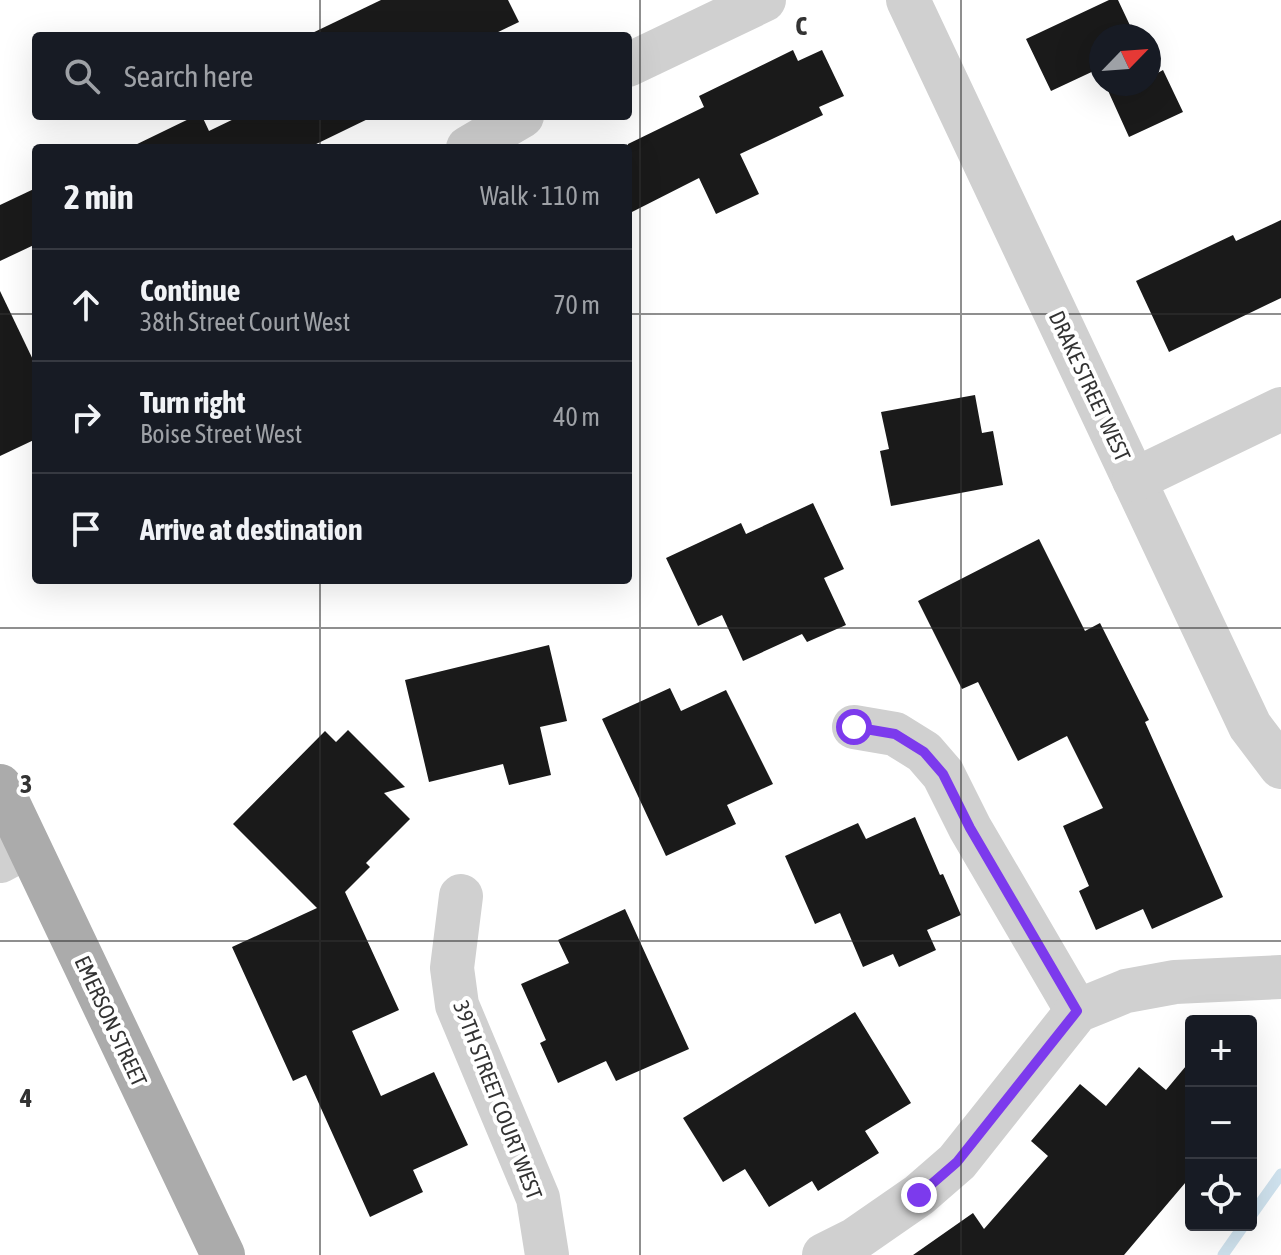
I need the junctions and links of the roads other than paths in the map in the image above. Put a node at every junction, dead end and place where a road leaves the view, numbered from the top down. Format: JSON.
{"nodes":[{"id":1,"x":764,"y":0,"type":"edge"},
{"id":2,"x":908,"y":0,"type":"edge"},
{"id":3,"x":632,"y":63,"type":"edge"},
{"id":4,"x":515,"y":120,"type":"edge"},
{"id":5,"x":475,"y":144,"type":"edge"},
{"id":6,"x":1281,"y":409,"type":"edge"},
{"id":7,"x":1134,"y":480,"type":"junction"},
{"id":8,"x":854,"y":727,"type":"dead end"},
{"id":9,"x":1281,"y":767,"type":"edge"},
{"id":10,"x":0,"y":786,"type":"edge"},
{"id":11,"x":14,"y":853,"type":"edge"},
{"id":12,"x":461,"y":896,"type":"dead end"},
{"id":13,"x":1281,"y":977,"type":"edge"},
{"id":14,"x":1077,"y":1011,"type":"junction"},
{"id":15,"x":223,"y":1255,"type":"edge"},
{"id":16,"x":547,"y":1255,"type":"edge"},
{"id":17,"x":824,"y":1255,"type":"edge"}],
"edges":[{"from":1,"to":3,"type":"street"},
{"from":2,"to":7,"type":"street","name":"DRAKE STREET WEST"},
{"from":4,"to":5,"type":"street"},
{"from":6,"to":7,"type":"street"},
{"from":7,"to":9,"type":"street","name":"DRAKE STREET WEST"},
{"from":8,"to":14,"type":"street"},
{"from":10,"to":11,"type":"main road","name":"EMERSON STREET"},
{"from":11,"to":15,"type":"main road","name":"EMERSON STREET"},
{"from":12,"to":16,"type":"street","name":"39TH STREET COURT WEST"},
{"from":13,"to":14,"type":"street"},
{"from":14,"to":17,"type":"street"}]}
